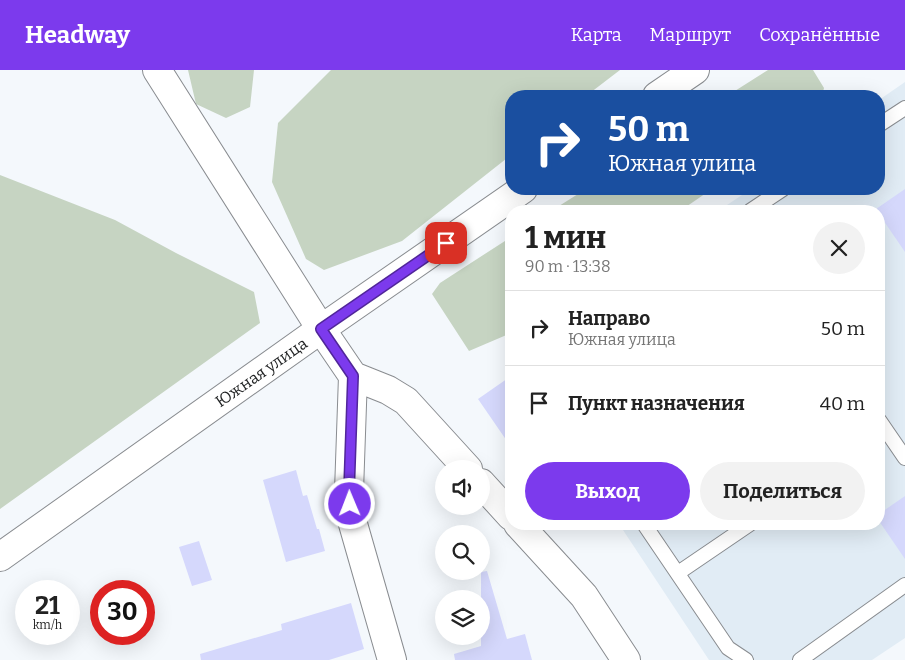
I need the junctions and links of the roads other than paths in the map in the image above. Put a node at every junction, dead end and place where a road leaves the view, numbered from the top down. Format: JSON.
{"nodes":[{"id":1,"x":157,"y":70,"type":"edge"},
{"id":2,"x":694,"y":70,"type":"edge"},
{"id":3,"x":666,"y":90,"type":"edge"},
{"id":4,"x":905,"y":108,"type":"edge"},
{"id":5,"x":885,"y":121,"type":"edge"},
{"id":6,"x":514,"y":195,"type":"edge"},
{"id":7,"x":774,"y":195,"type":"edge"},
{"id":8,"x":759,"y":205,"type":"edge"},
{"id":9,"x":321,"y":329,"type":"junction"},
{"id":10,"x":353,"y":376,"type":"junction"},
{"id":11,"x":885,"y":429,"type":"edge"},
{"id":12,"x":905,"y":458,"type":"edge"},
{"id":13,"x":460,"y":460,"type":"edge"},
{"id":14,"x":490,"y":493,"type":"edge"},
{"id":15,"x":505,"y":509,"type":"edge"},
{"id":16,"x":524,"y":530,"type":"edge"},
{"id":17,"x":648,"y":530,"type":"edge"},
{"id":18,"x":741,"y":530,"type":"edge"},
{"id":19,"x":0,"y":557,"type":"edge"},
{"id":20,"x":678,"y":573,"type":"junction"},
{"id":21,"x":905,"y":586,"type":"edge"},
{"id":22,"x":392,"y":660,"type":"edge"},
{"id":23,"x":626,"y":660,"type":"edge"},
{"id":24,"x":746,"y":660,"type":"edge"},
{"id":25,"x":800,"y":660,"type":"edge"}],
"edges":[{"from":1,"to":9,"type":"street"},
{"from":2,"to":3,"type":"street"},
{"from":4,"to":5,"type":"lane"},
{"from":6,"to":9,"type":"street","name":"Южная улица"},
{"from":7,"to":8,"type":"lane"},
{"from":9,"to":10,"type":"street"},
{"from":9,"to":19,"type":"street","name":"Южная улица"},
{"from":10,"to":13,"type":"street"},
{"from":10,"to":22,"type":"street"},
{"from":11,"to":12,"type":"lane"},
{"from":14,"to":15,"type":"street"},
{"from":16,"to":23,"type":"street"},
{"from":17,"to":20,"type":"lane"},
{"from":18,"to":20,"type":"lane"},
{"from":20,"to":24,"type":"lane"},
{"from":21,"to":25,"type":"lane"}]}
